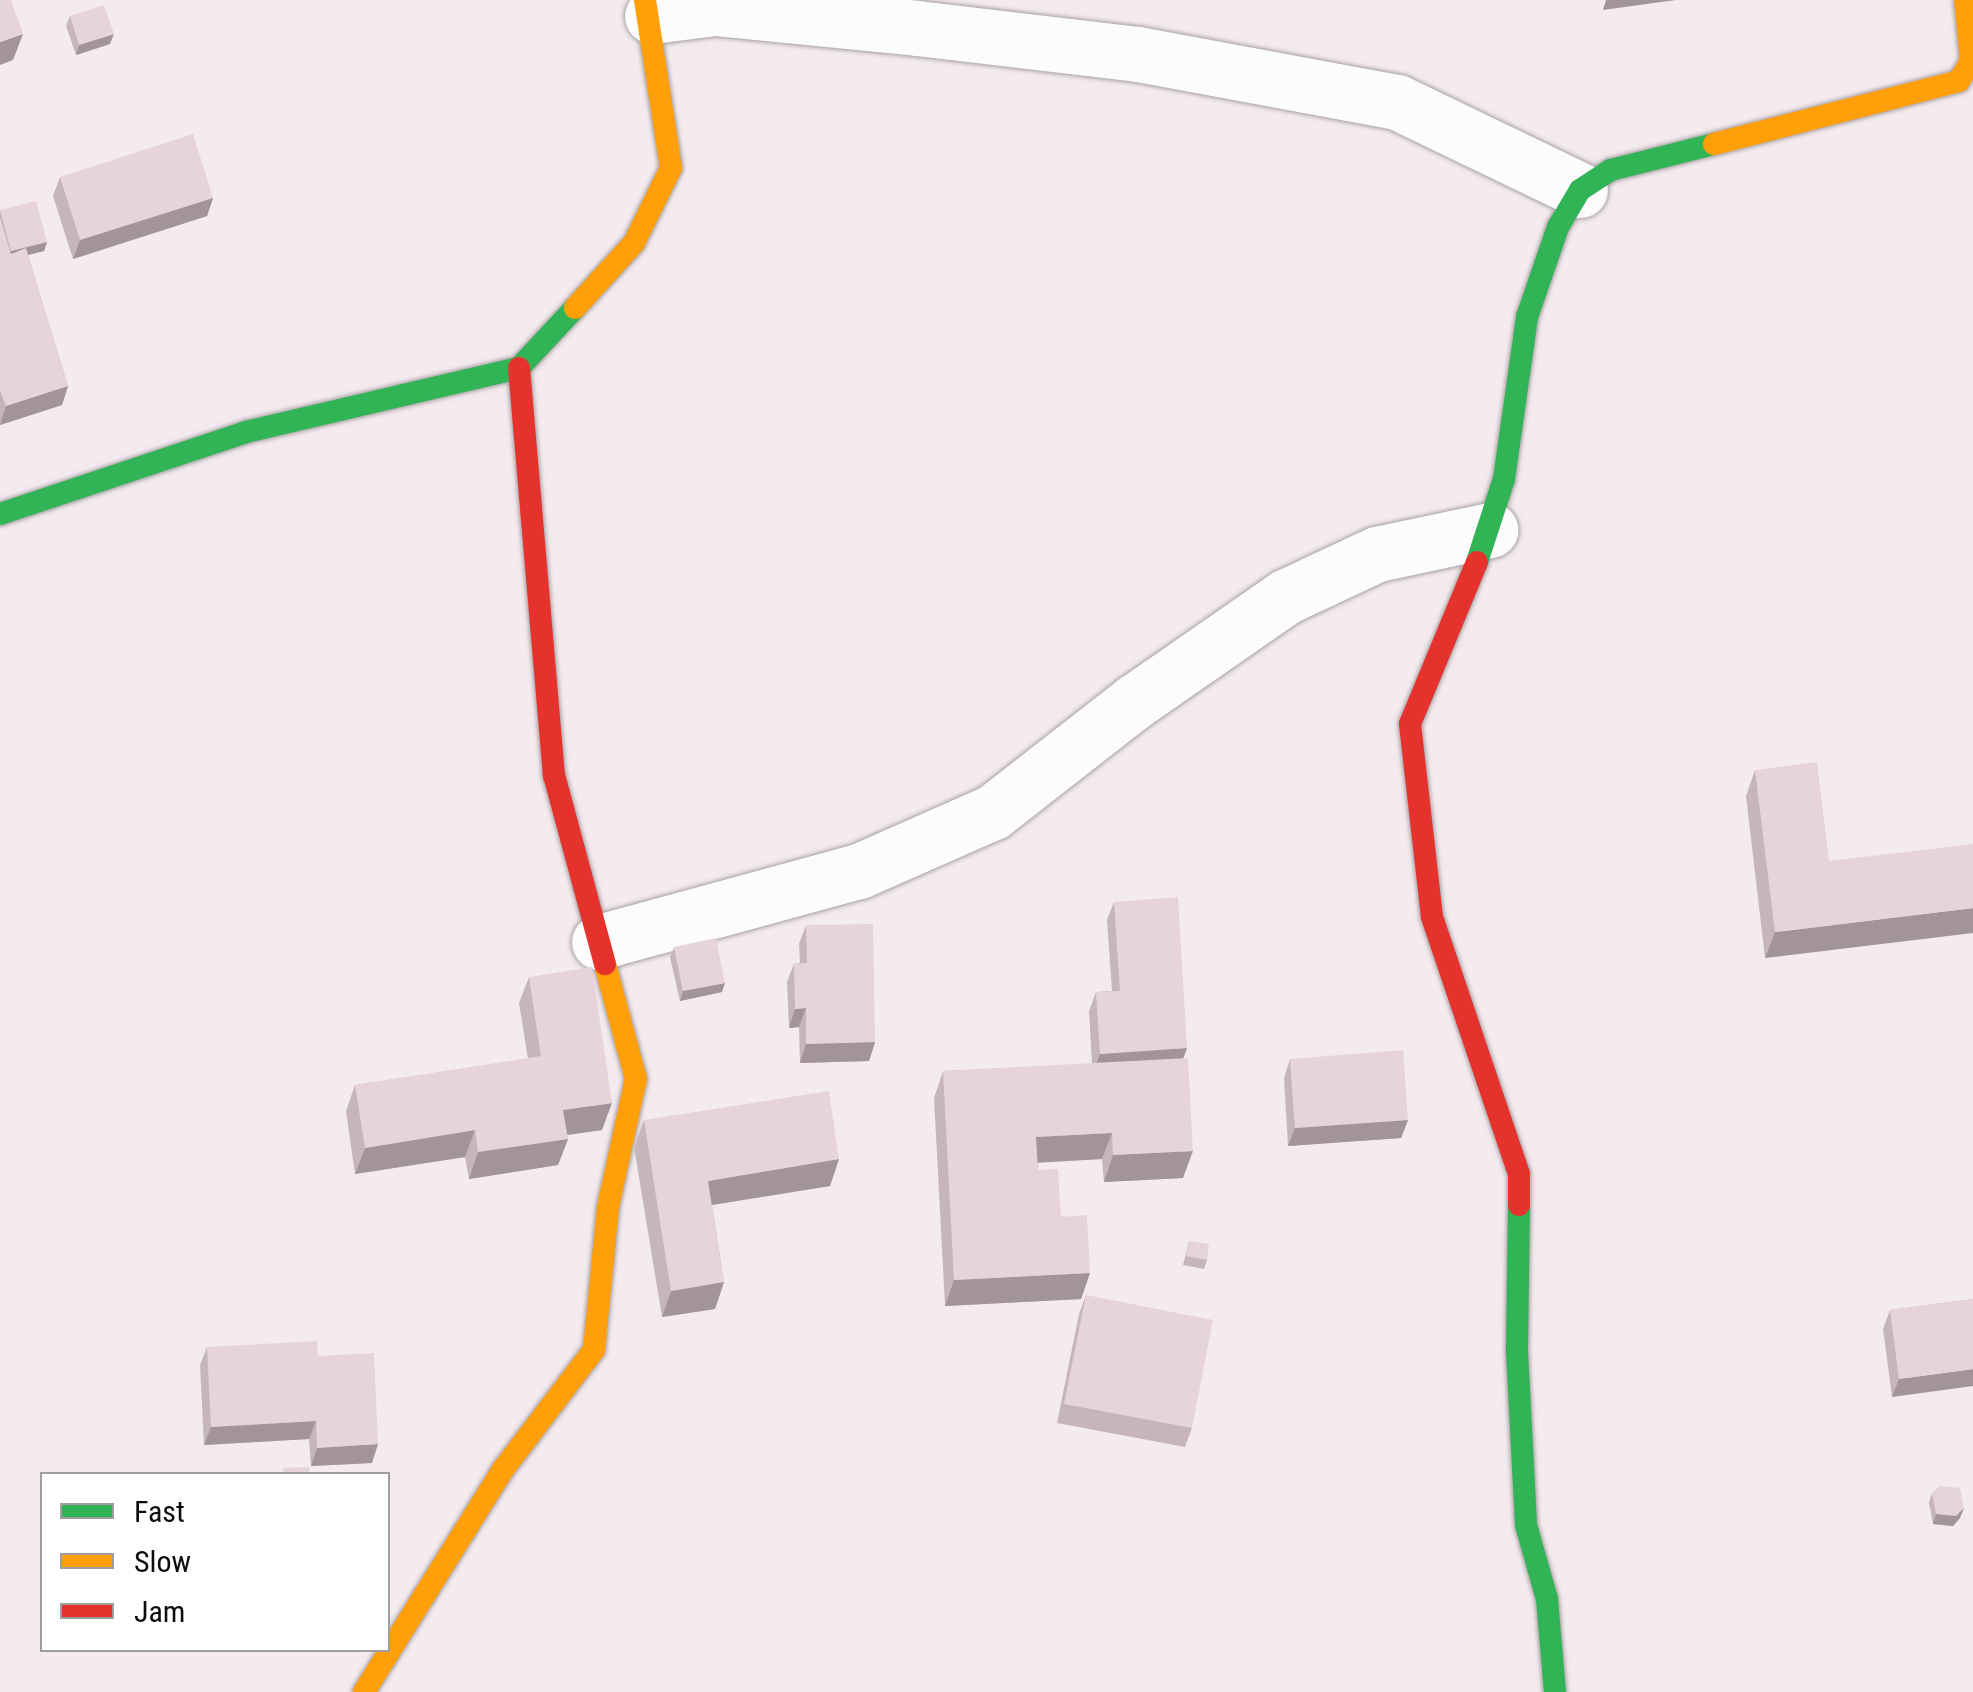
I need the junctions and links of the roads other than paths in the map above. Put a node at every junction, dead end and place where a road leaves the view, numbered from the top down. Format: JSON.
{"nodes":[{"id":1,"x":1965,"y":0,"type":"edge"},
{"id":2,"x":649,"y":8,"type":"edge"},
{"id":3,"x":1966,"y":87,"type":"edge"},
{"id":4,"x":1580,"y":190,"type":"junction"},
{"id":5,"x":519,"y":368,"type":"junction"},
{"id":6,"x":0,"y":514,"type":"edge"},
{"id":7,"x":1490,"y":530,"type":"junction"},
{"id":8,"x":599,"y":942,"type":"junction"},
{"id":9,"x":390,"y":1651,"type":"edge"},
{"id":10,"x":389,"y":1652,"type":"edge"},
{"id":11,"x":364,"y":1692,"type":"edge"},
{"id":12,"x":1556,"y":1692,"type":"edge"}],
"edges":[{"from":1,"to":3,"type":"street"},
{"from":2,"to":4,"type":"street"},
{"from":2,"to":5,"type":"street"},
{"from":3,"to":4,"type":"street"},
{"from":4,"to":7,"type":"street"},
{"from":5,"to":6,"type":"street"},
{"from":5,"to":8,"type":"street"},
{"from":7,"to":8,"type":"street"},
{"from":7,"to":12,"type":"street"},
{"from":8,"to":9,"type":"street"},
{"from":10,"to":11,"type":"street"}]}
